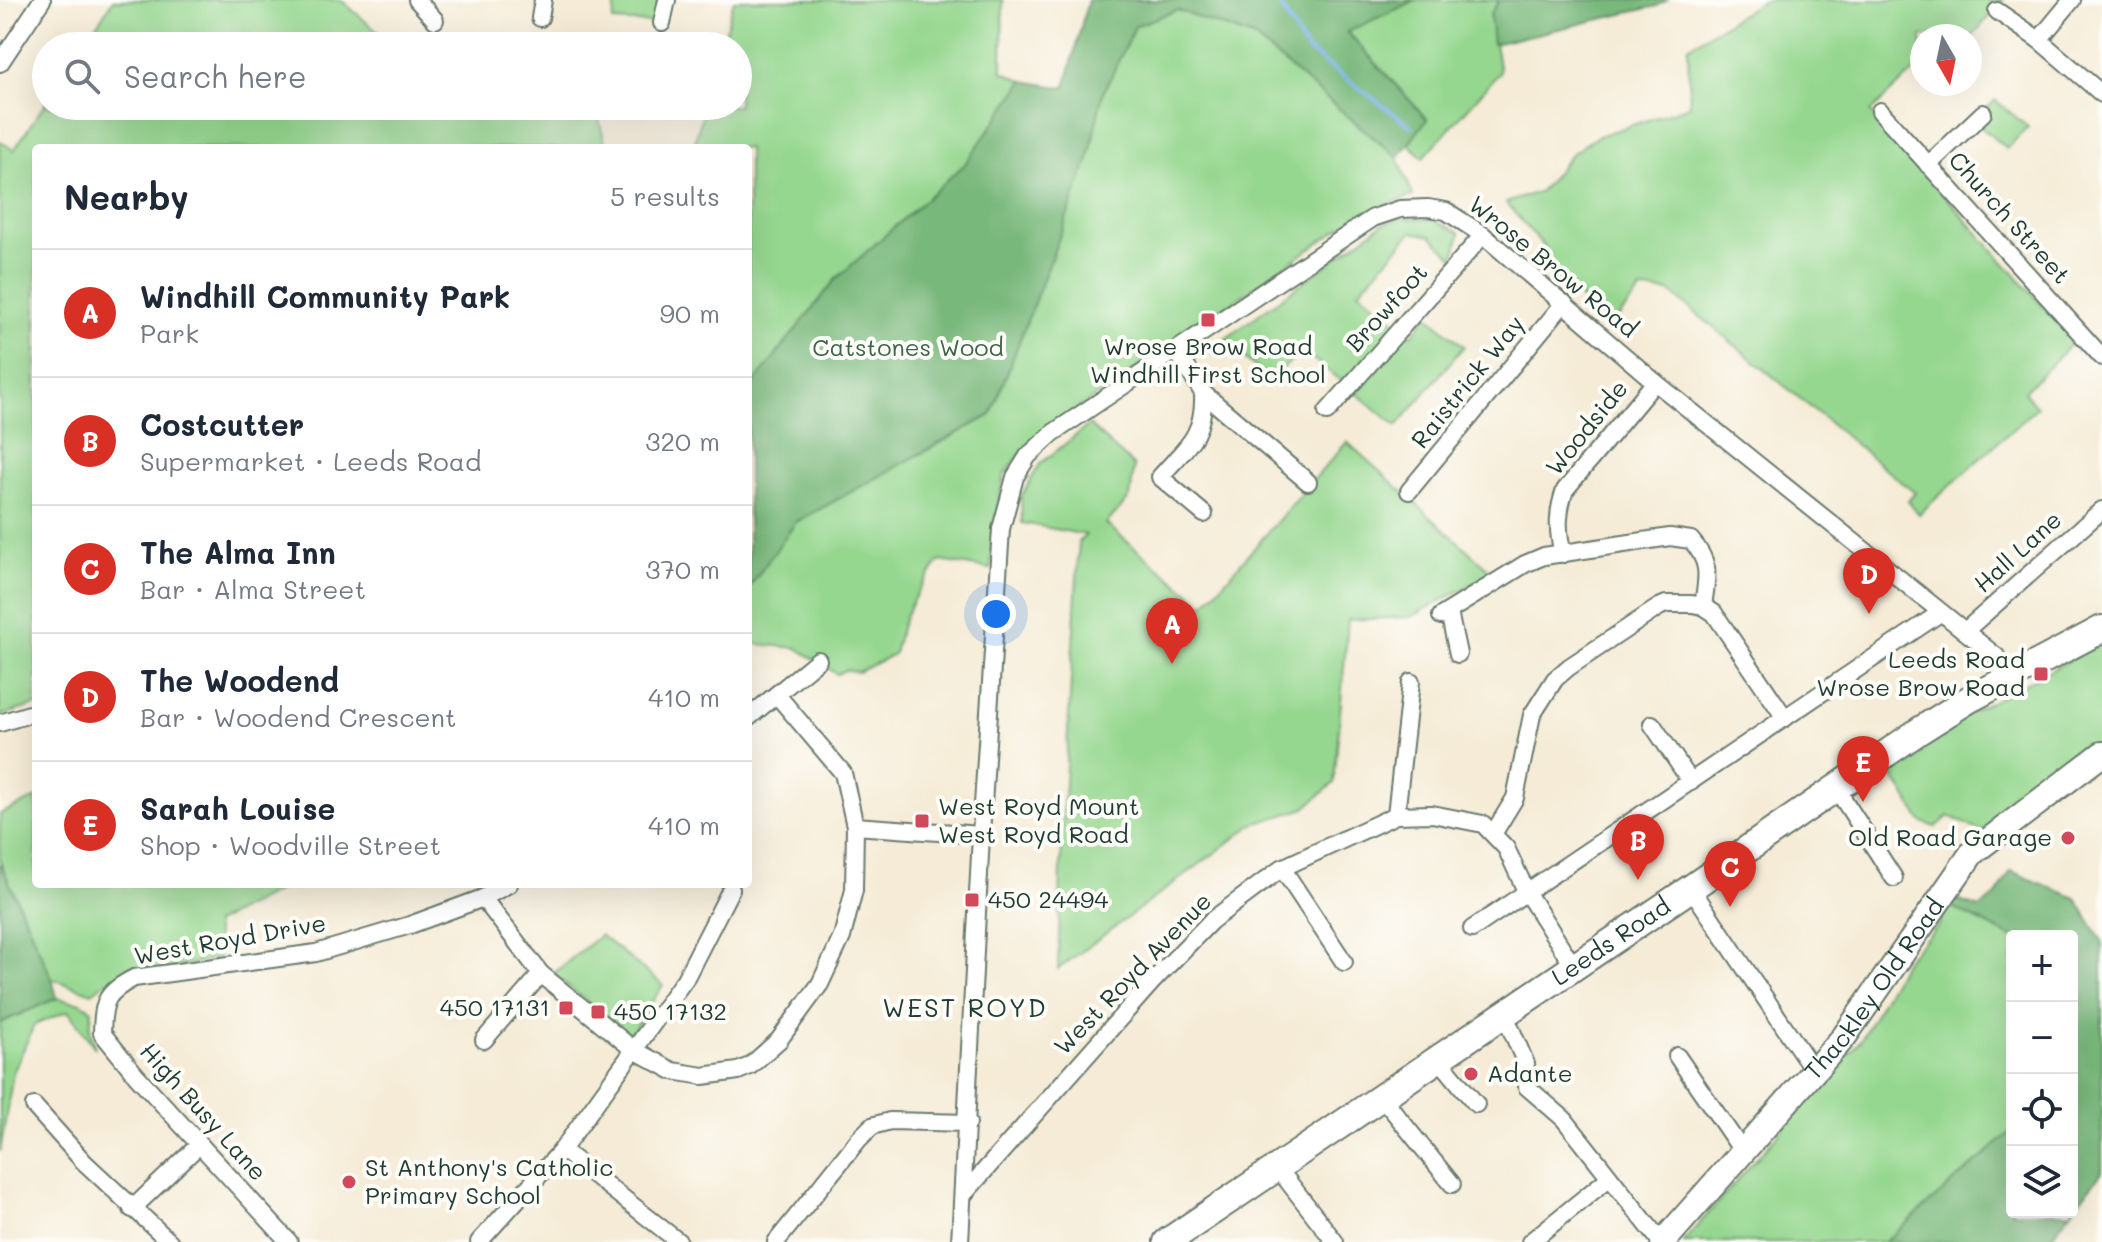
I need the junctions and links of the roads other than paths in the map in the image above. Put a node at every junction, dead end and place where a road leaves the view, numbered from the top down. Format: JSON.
{"nodes":[{"id":1,"x":42,"y":0,"type":"edge"},
{"id":2,"x":417,"y":0,"type":"edge"},
{"id":3,"x":543,"y":0,"type":"edge"},
{"id":4,"x":667,"y":0,"type":"edge"},
{"id":5,"x":2072,"y":0,"type":"edge"},
{"id":6,"x":1997,"y":11,"type":"dead end"},
{"id":7,"x":540,"y":18,"type":"dead end"},
{"id":8,"x":435,"y":20,"type":"dead end"},
{"id":9,"x":662,"y":23,"type":"dead end"},
{"id":10,"x":2039,"y":40,"type":"junction"},
{"id":11,"x":0,"y":63,"type":"edge"},
{"id":12,"x":2102,"y":94,"type":"edge"},
{"id":13,"x":1880,"y":111,"type":"dead end"},
{"id":14,"x":1983,"y":113,"type":"dead end"},
{"id":15,"x":1928,"y":165,"type":"junction"},
{"id":16,"x":1483,"y":235,"type":"junction"},
{"id":17,"x":1564,"y":303,"type":"junction"},
{"id":18,"x":1176,"y":350,"type":"junction"},
{"id":19,"x":2102,"y":357,"type":"edge"},
{"id":20,"x":1655,"y":382,"type":"junction"},
{"id":21,"x":1203,"y":393,"type":"junction"},
{"id":22,"x":1327,"y":412,"type":"dead end"},
{"id":23,"x":1308,"y":482,"type":"dead end"},
{"id":24,"x":1409,"y":491,"type":"dead end"},
{"id":25,"x":2102,"y":510,"type":"edge"},
{"id":26,"x":1204,"y":514,"type":"dead end"},
{"id":27,"x":1563,"y":554,"type":"junction"},
{"id":28,"x":1703,"y":606,"type":"junction"},
{"id":29,"x":1940,"y":613,"type":"junction"},
{"id":30,"x":2102,"y":629,"type":"edge"},
{"id":31,"x":1965,"y":631,"type":"junction"},
{"id":32,"x":1458,"y":654,"type":"dead end"},
{"id":33,"x":818,"y":660,"type":"dead end"},
{"id":34,"x":2011,"y":677,"type":"junction"},
{"id":35,"x":1411,"y":682,"type":"dead end"},
{"id":36,"x":777,"y":695,"type":"junction"},
{"id":37,"x":32,"y":713,"type":"edge"},
{"id":38,"x":752,"y":715,"type":"edge"},
{"id":39,"x":1785,"y":718,"type":"junction"},
{"id":40,"x":0,"y":723,"type":"edge"},
{"id":41,"x":1652,"y":724,"type":"dead end"},
{"id":42,"x":2102,"y":754,"type":"edge"},
{"id":43,"x":1691,"y":782,"type":"junction"},
{"id":44,"x":1836,"y":788,"type":"junction"},
{"id":45,"x":1396,"y":815,"type":"junction"},
{"id":46,"x":855,"y":826,"type":"junction"},
{"id":47,"x":1493,"y":834,"type":"junction"},
{"id":48,"x":981,"y":835,"type":"junction"},
{"id":49,"x":1282,"y":868,"type":"junction"},
{"id":50,"x":1894,"y":878,"type":"dead end"},
{"id":51,"x":502,"y":888,"type":"edge"},
{"id":52,"x":1691,"y":888,"type":"junction"},
{"id":53,"x":731,"y":889,"type":"dead end"},
{"id":54,"x":1527,"y":893,"type":"junction"},
{"id":55,"x":483,"y":898,"type":"junction"},
{"id":56,"x":1472,"y":929,"type":"dead end"},
{"id":57,"x":1344,"y":962,"type":"dead end"},
{"id":58,"x":1574,"y":967,"type":"junction"},
{"id":59,"x":541,"y":974,"type":"junction"},
{"id":60,"x":102,"y":1006,"type":"joint"},
{"id":61,"x":1504,"y":1013,"type":"junction"},
{"id":62,"x":484,"y":1040,"type":"dead end"},
{"id":63,"x":634,"y":1050,"type":"junction"},
{"id":64,"x":1677,"y":1056,"type":"dead end"},
{"id":65,"x":1438,"y":1058,"type":"junction"},
{"id":66,"x":1526,"y":1064,"type":"dead end"},
{"id":67,"x":1814,"y":1071,"type":"junction"},
{"id":68,"x":1527,"y":1087,"type":"dead end"},
{"id":69,"x":1381,"y":1096,"type":"junction"},
{"id":70,"x":1476,"y":1104,"type":"dead end"},
{"id":71,"x":34,"y":1106,"type":"dead end"},
{"id":72,"x":968,"y":1123,"type":"junction"},
{"id":73,"x":200,"y":1144,"type":"junction"},
{"id":74,"x":562,"y":1150,"type":"junction"},
{"id":75,"x":1743,"y":1152,"type":"junction"},
{"id":76,"x":1277,"y":1167,"type":"junction"},
{"id":77,"x":1609,"y":1178,"type":"junction"},
{"id":78,"x":1452,"y":1184,"type":"dead end"},
{"id":79,"x":963,"y":1195,"type":"junction"},
{"id":80,"x":132,"y":1209,"type":"junction"},
{"id":81,"x":170,"y":1242,"type":"edge"},
{"id":82,"x":289,"y":1242,"type":"edge"},
{"id":83,"x":479,"y":1242,"type":"edge"},
{"id":84,"x":679,"y":1242,"type":"edge"},
{"id":85,"x":776,"y":1242,"type":"edge"},
{"id":86,"x":960,"y":1242,"type":"edge"},
{"id":87,"x":1167,"y":1242,"type":"edge"},
{"id":88,"x":1335,"y":1242,"type":"edge"},
{"id":89,"x":1530,"y":1242,"type":"edge"},
{"id":90,"x":1662,"y":1242,"type":"edge"}],
"edges":[{"from":1,"to":11,"type":"street"},
{"from":2,"to":8,"type":"street"},
{"from":3,"to":7,"type":"street"},
{"from":4,"to":9,"type":"street"},
{"from":5,"to":10,"type":"street"},
{"from":6,"to":10,"type":"street"},
{"from":10,"to":12,"type":"street"},
{"from":13,"to":15,"type":"street","name":"Church Street"},
{"from":14,"to":15,"type":"street"},
{"from":15,"to":19,"type":"street","name":"Church Street"},
{"from":16,"to":17,"type":"street","name":"Wrose Brow Road"},
{"from":16,"to":18,"type":"street","name":"Wrose Brow Road"},
{"from":16,"to":22,"type":"street","name":"Browfoot"},
{"from":17,"to":20,"type":"street","name":"Wrose Brow Road"},
{"from":17,"to":24,"type":"street","name":"Raistrick Way"},
{"from":18,"to":21,"type":"street"},
{"from":18,"to":48,"type":"street","name":"Wrose Brow Road"},
{"from":20,"to":27,"type":"street","name":"Woodside"},
{"from":20,"to":29,"type":"street","name":"Wrose Brow Road"},
{"from":21,"to":23,"type":"street"},
{"from":21,"to":26,"type":"street"},
{"from":25,"to":31,"type":"street","name":"Hall Lane"},
{"from":27,"to":28,"type":"street"},
{"from":27,"to":32,"type":"street"},
{"from":28,"to":39,"type":"street"},
{"from":28,"to":47,"type":"street"},
{"from":29,"to":31,"type":"street","name":"Wrose Brow Road"},
{"from":29,"to":39,"type":"street"},
{"from":30,"to":34,"type":"main road","name":"Leeds Road"},
{"from":31,"to":34,"type":"street","name":"Wrose Brow Road"},
{"from":33,"to":36,"type":"street"},
{"from":34,"to":44,"type":"main road","name":"Leeds Road"},
{"from":35,"to":45,"type":"street"},
{"from":36,"to":38,"type":"street"},
{"from":36,"to":46,"type":"street"},
{"from":37,"to":40,"type":"street"},
{"from":39,"to":43,"type":"street"},
{"from":41,"to":43,"type":"street"},
{"from":42,"to":67,"type":"street","name":"Thackley Old Road"},
{"from":43,"to":54,"type":"street"},
{"from":44,"to":50,"type":"street"},
{"from":44,"to":52,"type":"main road","name":"Leeds Road"},
{"from":45,"to":47,"type":"street","name":"West Royd Avenue"},
{"from":45,"to":49,"type":"street","name":"West Royd Avenue"},
{"from":46,"to":48,"type":"street"},
{"from":46,"to":63,"type":"street"},
{"from":47,"to":54,"type":"street"},
{"from":48,"to":72,"type":"street","name":"Wrose Brow Road"},
{"from":49,"to":57,"type":"street"},
{"from":49,"to":79,"type":"street","name":"West Royd Avenue"},
{"from":51,"to":55,"type":"street","name":"West Royd Drive"},
{"from":52,"to":58,"type":"main road","name":"Leeds Road"},
{"from":52,"to":67,"type":"street"},
{"from":53,"to":63,"type":"street"},
{"from":54,"to":56,"type":"street"},
{"from":54,"to":58,"type":"street"},
{"from":55,"to":59,"type":"street"},
{"from":55,"to":60,"type":"street","name":"West Royd Drive"},
{"from":58,"to":61,"type":"main road","name":"Leeds Road"},
{"from":59,"to":62,"type":"street"},
{"from":59,"to":63,"type":"street"},
{"from":60,"to":73,"type":"street","name":"High Busy Lane"},
{"from":61,"to":65,"type":"main road","name":"Leeds Road"},
{"from":61,"to":66,"type":"street"},
{"from":63,"to":74,"type":"street"},
{"from":64,"to":75,"type":"street"},
{"from":65,"to":69,"type":"main road","name":"Leeds Road"},
{"from":65,"to":70,"type":"street"},
{"from":67,"to":75,"type":"street","name":"Thackley Old Road"},
{"from":68,"to":77,"type":"street"},
{"from":69,"to":76,"type":"main road","name":"Leeds Road"},
{"from":69,"to":78,"type":"street"},
{"from":71,"to":80,"type":"street"},
{"from":72,"to":79,"type":"street","name":"Wrose Brow Road"},
{"from":72,"to":85,"type":"street"},
{"from":73,"to":80,"type":"street"},
{"from":73,"to":82,"type":"street","name":"High Busy Lane"},
{"from":74,"to":83,"type":"street"},
{"from":74,"to":84,"type":"street"},
{"from":75,"to":90,"type":"street","name":"Thackley Old Road"},
{"from":76,"to":87,"type":"main road","name":"Leeds Road"},
{"from":76,"to":88,"type":"street"},
{"from":77,"to":89,"type":"street"},
{"from":77,"to":90,"type":"street"},
{"from":79,"to":86,"type":"street","name":"Wrose Brow Road"},
{"from":80,"to":81,"type":"street"}]}
